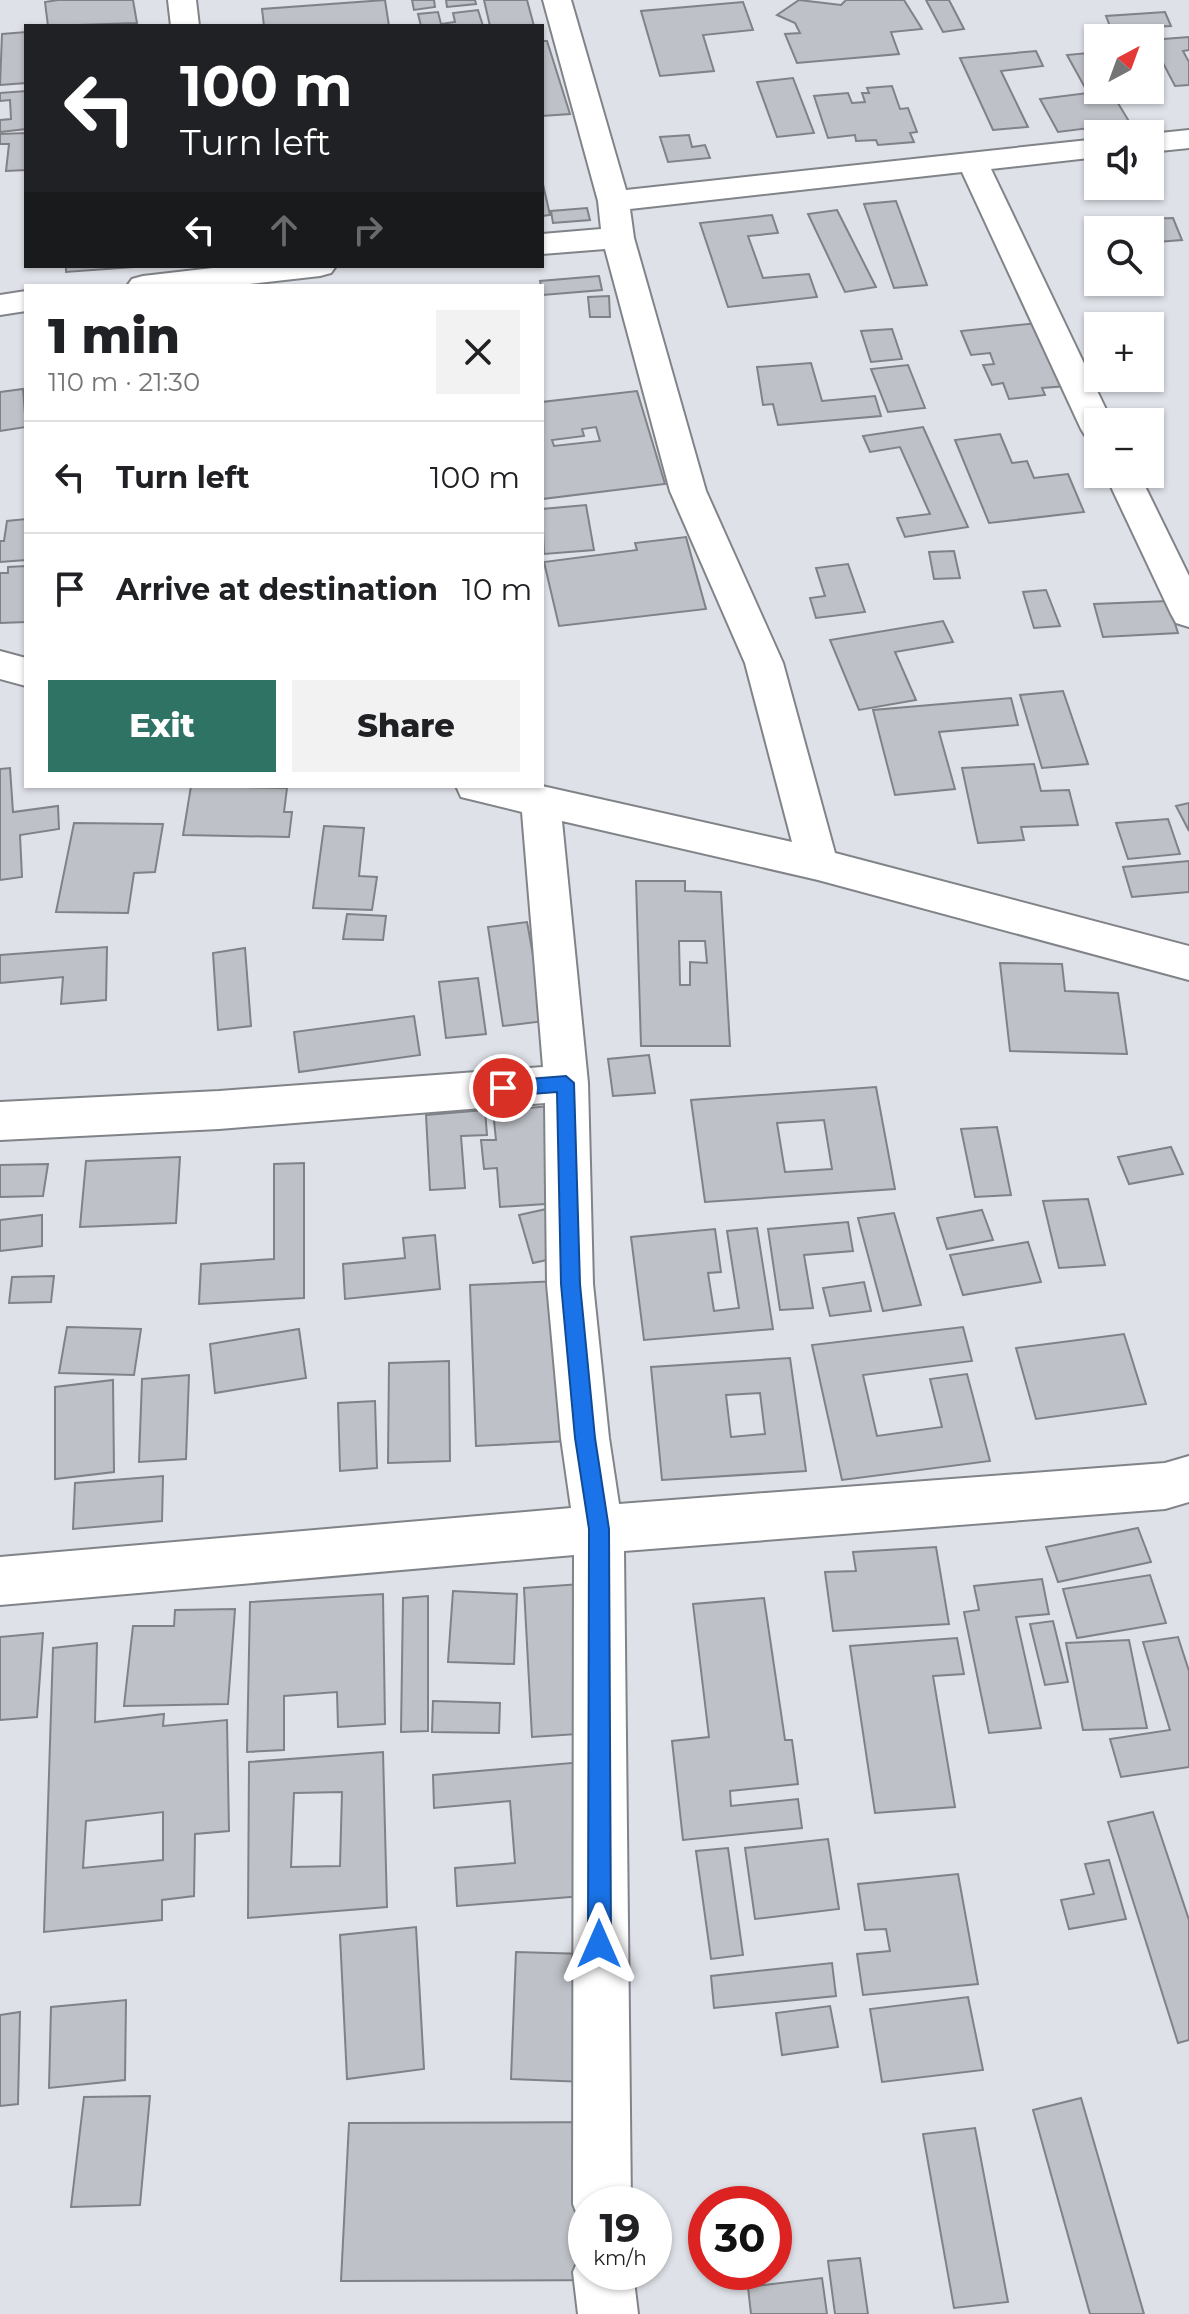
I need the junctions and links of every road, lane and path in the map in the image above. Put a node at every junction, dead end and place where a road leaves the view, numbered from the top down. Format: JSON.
{"nodes":[{"id":1,"x":182,"y":0,"type":"edge"},
{"id":2,"x":557,"y":0,"type":"edge"},
{"id":3,"x":185,"y":24,"type":"edge"},
{"id":4,"x":1189,"y":139,"type":"edge"},
{"id":5,"x":1164,"y":142,"type":"edge"},
{"id":6,"x":1084,"y":149,"type":"edge"},
{"id":7,"x":972,"y":161,"type":"junction"},
{"id":8,"x":614,"y":201,"type":"junction"},
{"id":9,"x":618,"y":238,"type":"junction"},
{"id":10,"x":544,"y":244,"type":"edge"},
{"id":11,"x":301,"y":268,"type":"edge"},
{"id":12,"x":214,"y":277,"type":"edge"},
{"id":13,"x":159,"y":284,"type":"edge"},
{"id":14,"x":24,"y":301,"type":"edge"},
{"id":15,"x":0,"y":305,"type":"edge"},
{"id":16,"x":1088,"y":408,"type":"edge"},
{"id":17,"x":1129,"y":488,"type":"edge"},
{"id":18,"x":1189,"y":614,"type":"edge"},
{"id":19,"x":0,"y":665,"type":"edge"},
{"id":20,"x":24,"y":671,"type":"edge"},
{"id":21,"x":483,"y":788,"type":"edge"},
{"id":22,"x":541,"y":802,"type":"junction"},
{"id":23,"x":818,"y":864,"type":"junction"},
{"id":24,"x":1176,"y":960,"type":"edge"},
{"id":25,"x":1189,"y":999,"type":"edge"},
{"id":26,"x":566,"y":1083,"type":"junction"},
{"id":27,"x":0,"y":1121,"type":"edge"},
{"id":28,"x":1189,"y":1479,"type":"edge"},
{"id":29,"x":599,"y":1529,"type":"junction"},
{"id":30,"x":0,"y":1581,"type":"edge"},
{"id":31,"x":602,"y":2186,"type":"edge"},
{"id":32,"x":605,"y":2290,"type":"edge"},
{"id":33,"x":608,"y":2314,"type":"edge"}],
"edges":[{"from":1,"to":3,"type":"street"},
{"from":2,"to":8,"type":"street"},
{"from":4,"to":5,"type":"street"},
{"from":6,"to":7,"type":"street"},
{"from":7,"to":8,"type":"street"},
{"from":7,"to":16,"type":"street"},
{"from":8,"to":9,"type":"street"},
{"from":9,"to":10,"type":"street"},
{"from":9,"to":23,"type":"street"},
{"from":11,"to":12,"type":"street"},
{"from":12,"to":13,"type":"street"},
{"from":14,"to":15,"type":"street"},
{"from":17,"to":18,"type":"street"},
{"from":19,"to":20,"type":"street"},
{"from":21,"to":22,"type":"street"},
{"from":22,"to":23,"type":"street"},
{"from":22,"to":26,"type":"street"},
{"from":23,"to":24,"type":"street"},
{"from":24,"to":25,"type":"street"},
{"from":26,"to":27,"type":"street"},
{"from":26,"to":29,"type":"street"},
{"from":28,"to":29,"type":"street"},
{"from":29,"to":30,"type":"street"},
{"from":29,"to":31,"type":"street"},
{"from":32,"to":33,"type":"street"}]}
